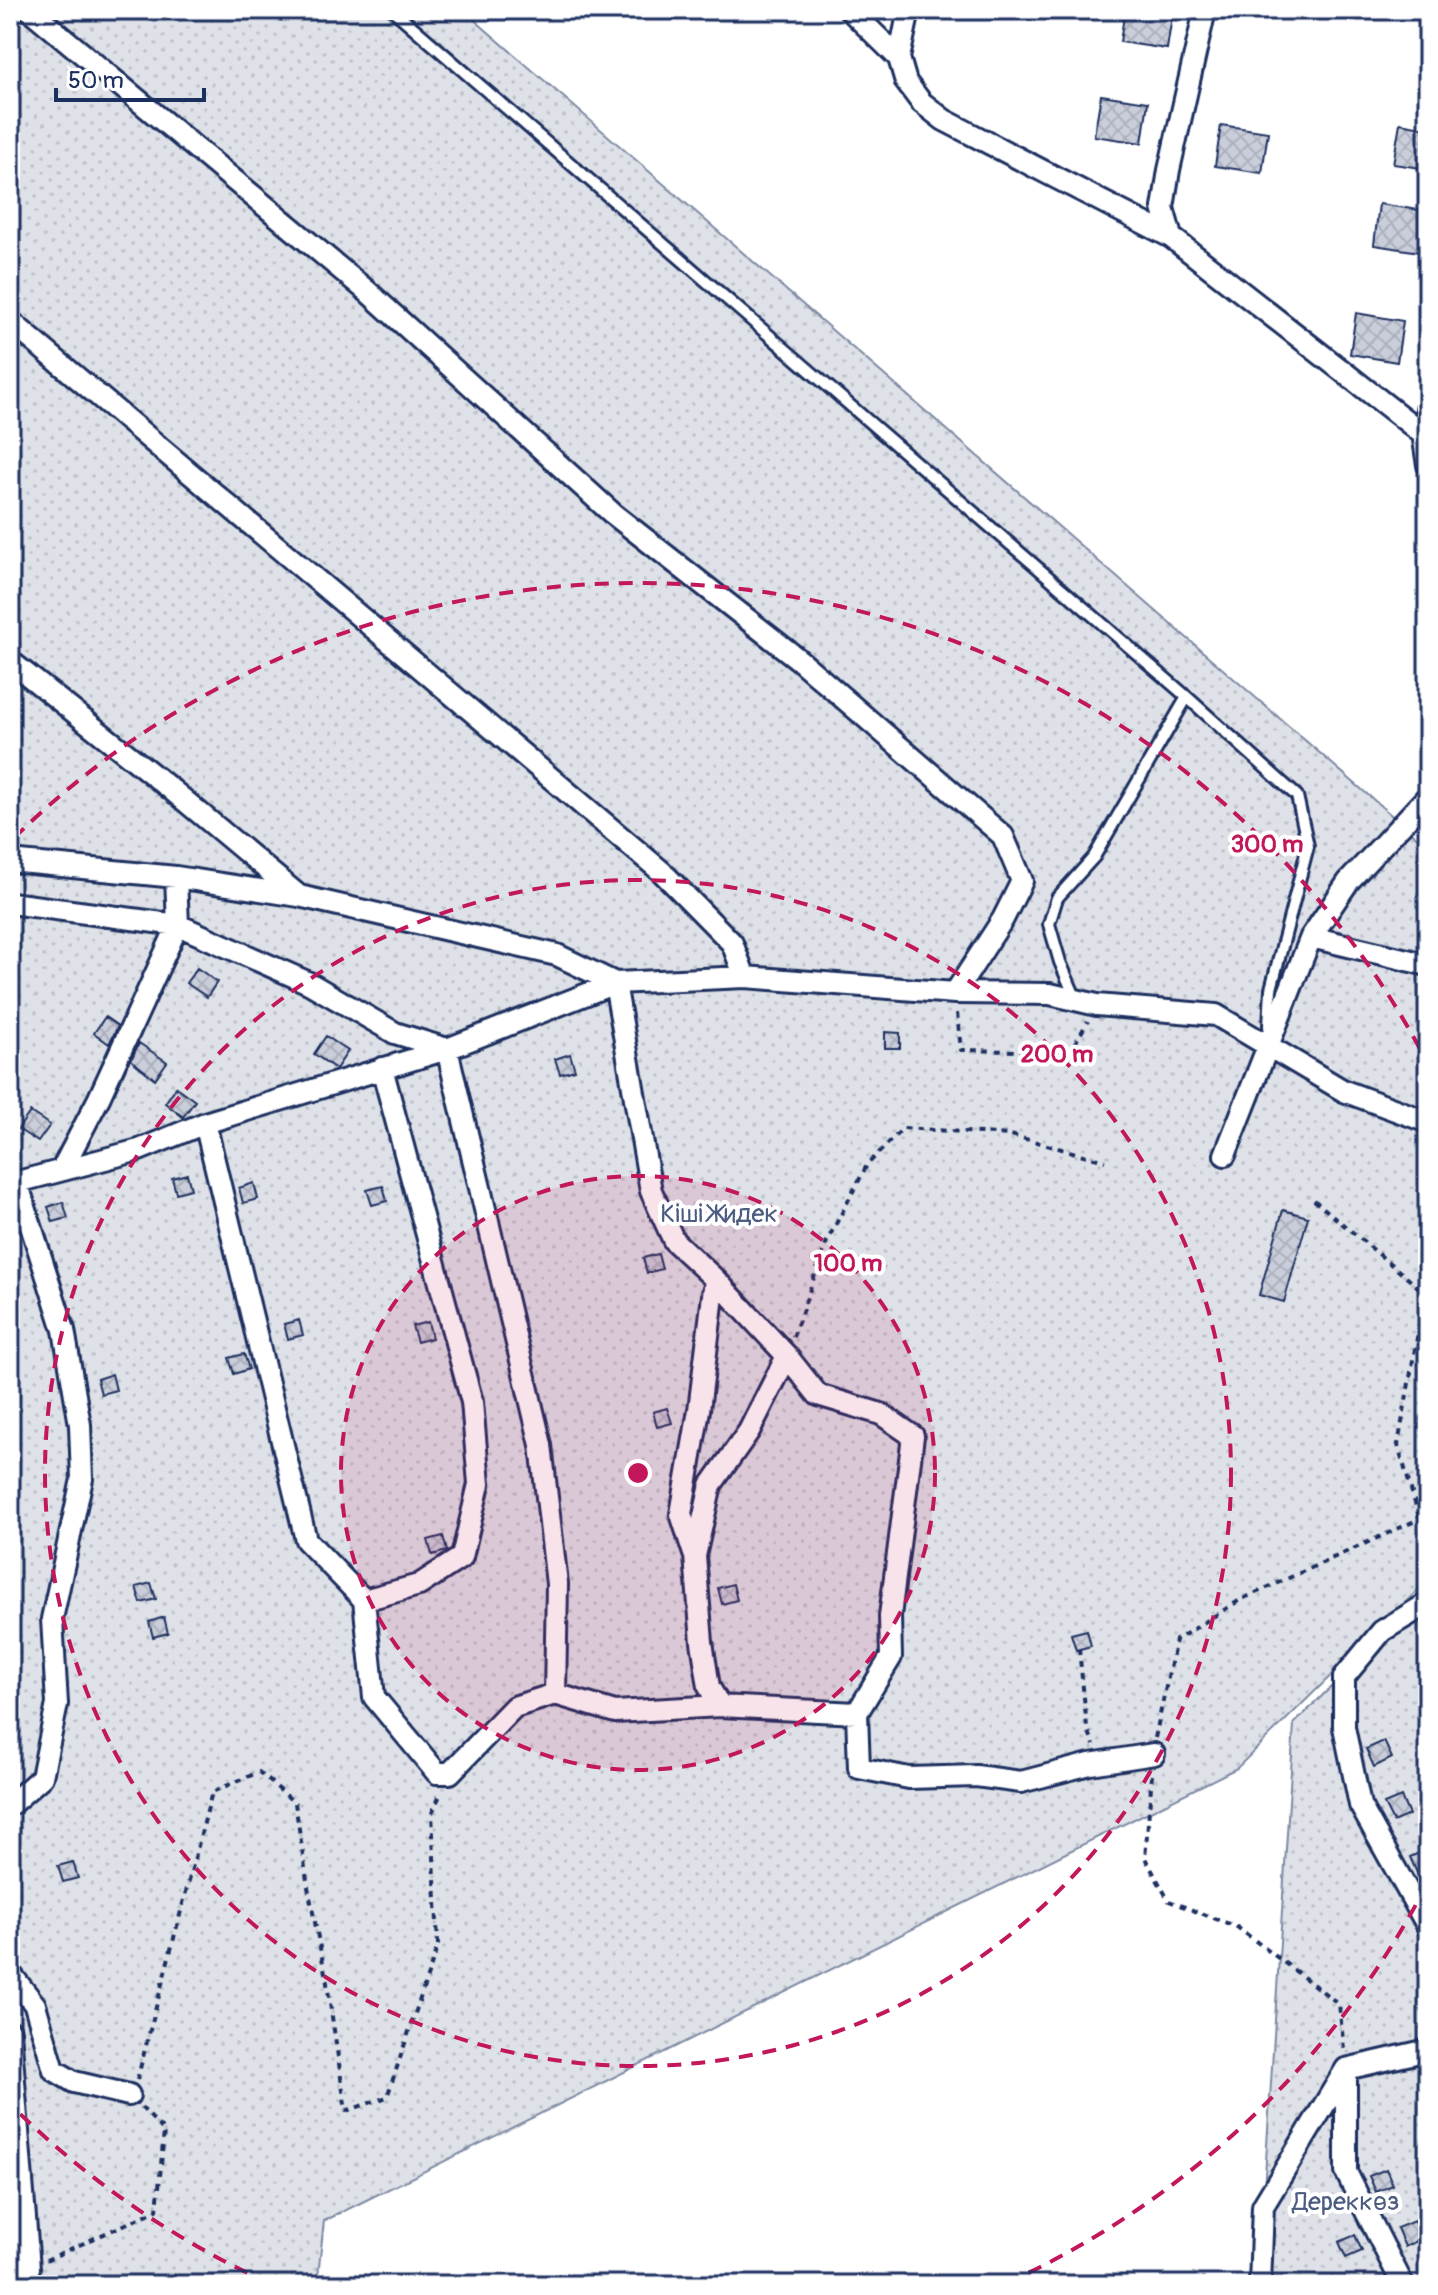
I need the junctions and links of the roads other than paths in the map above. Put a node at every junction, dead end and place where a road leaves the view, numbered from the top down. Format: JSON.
{"nodes":[{"id":1,"x":30,"y":10,"type":"edge"},
{"id":2,"x":393,"y":10,"type":"edge"},
{"id":3,"x":850,"y":10,"type":"edge"},
{"id":4,"x":909,"y":10,"type":"edge"},
{"id":5,"x":1205,"y":10,"type":"edge"},
{"id":6,"x":899,"y":58,"type":"junction"},
{"id":7,"x":1171,"y":237,"type":"junction"},
{"id":8,"x":10,"y":321,"type":"edge"},
{"id":9,"x":1428,"y":405,"type":"edge"},
{"id":10,"x":1423,"y":434,"type":"junction"},
{"id":11,"x":1428,"y":465,"type":"edge"},
{"id":12,"x":10,"y":661,"type":"edge"},
{"id":13,"x":1187,"y":697,"type":"junction"},
{"id":14,"x":1428,"y":796,"type":"edge"},
{"id":15,"x":10,"y":861,"type":"edge"},
{"id":16,"x":176,"y":877,"type":"junction"},
{"id":17,"x":299,"y":896,"type":"junction"},
{"id":18,"x":12,"y":906,"type":"edge"},
{"id":19,"x":178,"y":925,"type":"junction"},
{"id":20,"x":1311,"y":937,"type":"junction"},
{"id":21,"x":1428,"y":965,"type":"edge"},
{"id":22,"x":745,"y":977,"type":"junction"},
{"id":23,"x":615,"y":983,"type":"junction"},
{"id":24,"x":955,"y":993,"type":"junction"},
{"id":25,"x":1077,"y":1001,"type":"junction"},
{"id":26,"x":1268,"y":1047,"type":"junction"},
{"id":27,"x":447,"y":1049,"type":"junction"},
{"id":28,"x":382,"y":1068,"type":"junction"},
{"id":29,"x":1428,"y":1122,"type":"edge"},
{"id":30,"x":205,"y":1123,"type":"junction"},
{"id":31,"x":1225,"y":1155,"type":"dead end"},
{"id":32,"x":62,"y":1169,"type":"junction"},
{"id":33,"x":14,"y":1183,"type":"edge"},
{"id":34,"x":715,"y":1279,"type":"junction"},
{"id":35,"x":787,"y":1356,"type":"junction"},
{"id":36,"x":695,"y":1556,"type":"junction"},
{"id":37,"x":364,"y":1600,"type":"junction"},
{"id":38,"x":1428,"y":1603,"type":"edge"},
{"id":39,"x":555,"y":1694,"type":"junction"},
{"id":40,"x":720,"y":1706,"type":"junction"},
{"id":41,"x":857,"y":1713,"type":"junction"},
{"id":42,"x":1154,"y":1754,"type":"road end"},
{"id":43,"x":10,"y":1805,"type":"edge"},
{"id":44,"x":1428,"y":1927,"type":"edge"},
{"id":45,"x":10,"y":1973,"type":"edge"},
{"id":46,"x":10,"y":2031,"type":"edge"},
{"id":47,"x":1428,"y":2050,"type":"edge"},
{"id":48,"x":1346,"y":2069,"type":"junction"},
{"id":49,"x":129,"y":2095,"type":"road end"},
{"id":50,"x":24,"y":2275,"type":"edge"},
{"id":51,"x":1260,"y":2285,"type":"edge"},
{"id":52,"x":1403,"y":2285,"type":"edge"}],
"edges":[{"from":1,"to":24,"type":"street"},
{"from":2,"to":13,"type":"lane"},
{"from":3,"to":6,"type":"street"},
{"from":4,"to":6,"type":"street"},
{"from":5,"to":7,"type":"street"},
{"from":6,"to":7,"type":"street"},
{"from":7,"to":10,"type":"street"},
{"from":8,"to":22,"type":"street"},
{"from":9,"to":10,"type":"street"},
{"from":10,"to":11,"type":"street"},
{"from":12,"to":17,"type":"street"},
{"from":13,"to":25,"type":"lane"},
{"from":13,"to":26,"type":"lane"},
{"from":14,"to":20,"type":"street"},
{"from":15,"to":16,"type":"street"},
{"from":16,"to":17,"type":"street"},
{"from":16,"to":19,"type":"street"},
{"from":17,"to":23,"type":"street"},
{"from":18,"to":19,"type":"street"},
{"from":19,"to":27,"type":"street"},
{"from":19,"to":32,"type":"street"},
{"from":20,"to":21,"type":"street"},
{"from":20,"to":26,"type":"street"},
{"from":22,"to":23,"type":"street"},
{"from":22,"to":24,"type":"street"},
{"from":23,"to":27,"type":"street"},
{"from":23,"to":34,"type":"street"},
{"from":24,"to":25,"type":"street"},
{"from":25,"to":26,"type":"street"},
{"from":26,"to":29,"type":"street"},
{"from":26,"to":31,"type":"street"},
{"from":27,"to":28,"type":"street"},
{"from":27,"to":39,"type":"street"},
{"from":28,"to":30,"type":"street"},
{"from":28,"to":37,"type":"street"},
{"from":30,"to":32,"type":"street"},
{"from":30,"to":37,"type":"street"},
{"from":32,"to":33,"type":"street"},
{"from":33,"to":43,"type":"street"},
{"from":34,"to":35,"type":"street"},
{"from":34,"to":36,"type":"street"},
{"from":35,"to":36,"type":"street"},
{"from":35,"to":41,"type":"street"},
{"from":36,"to":40,"type":"street"},
{"from":37,"to":39,"type":"street"},
{"from":38,"to":44,"type":"street"},
{"from":39,"to":40,"type":"street"},
{"from":40,"to":41,"type":"street"},
{"from":41,"to":42,"type":"street"},
{"from":45,"to":49,"type":"street"},
{"from":46,"to":50,"type":"street"},
{"from":47,"to":48,"type":"street"},
{"from":48,"to":51,"type":"street"},
{"from":48,"to":52,"type":"street"}]}
